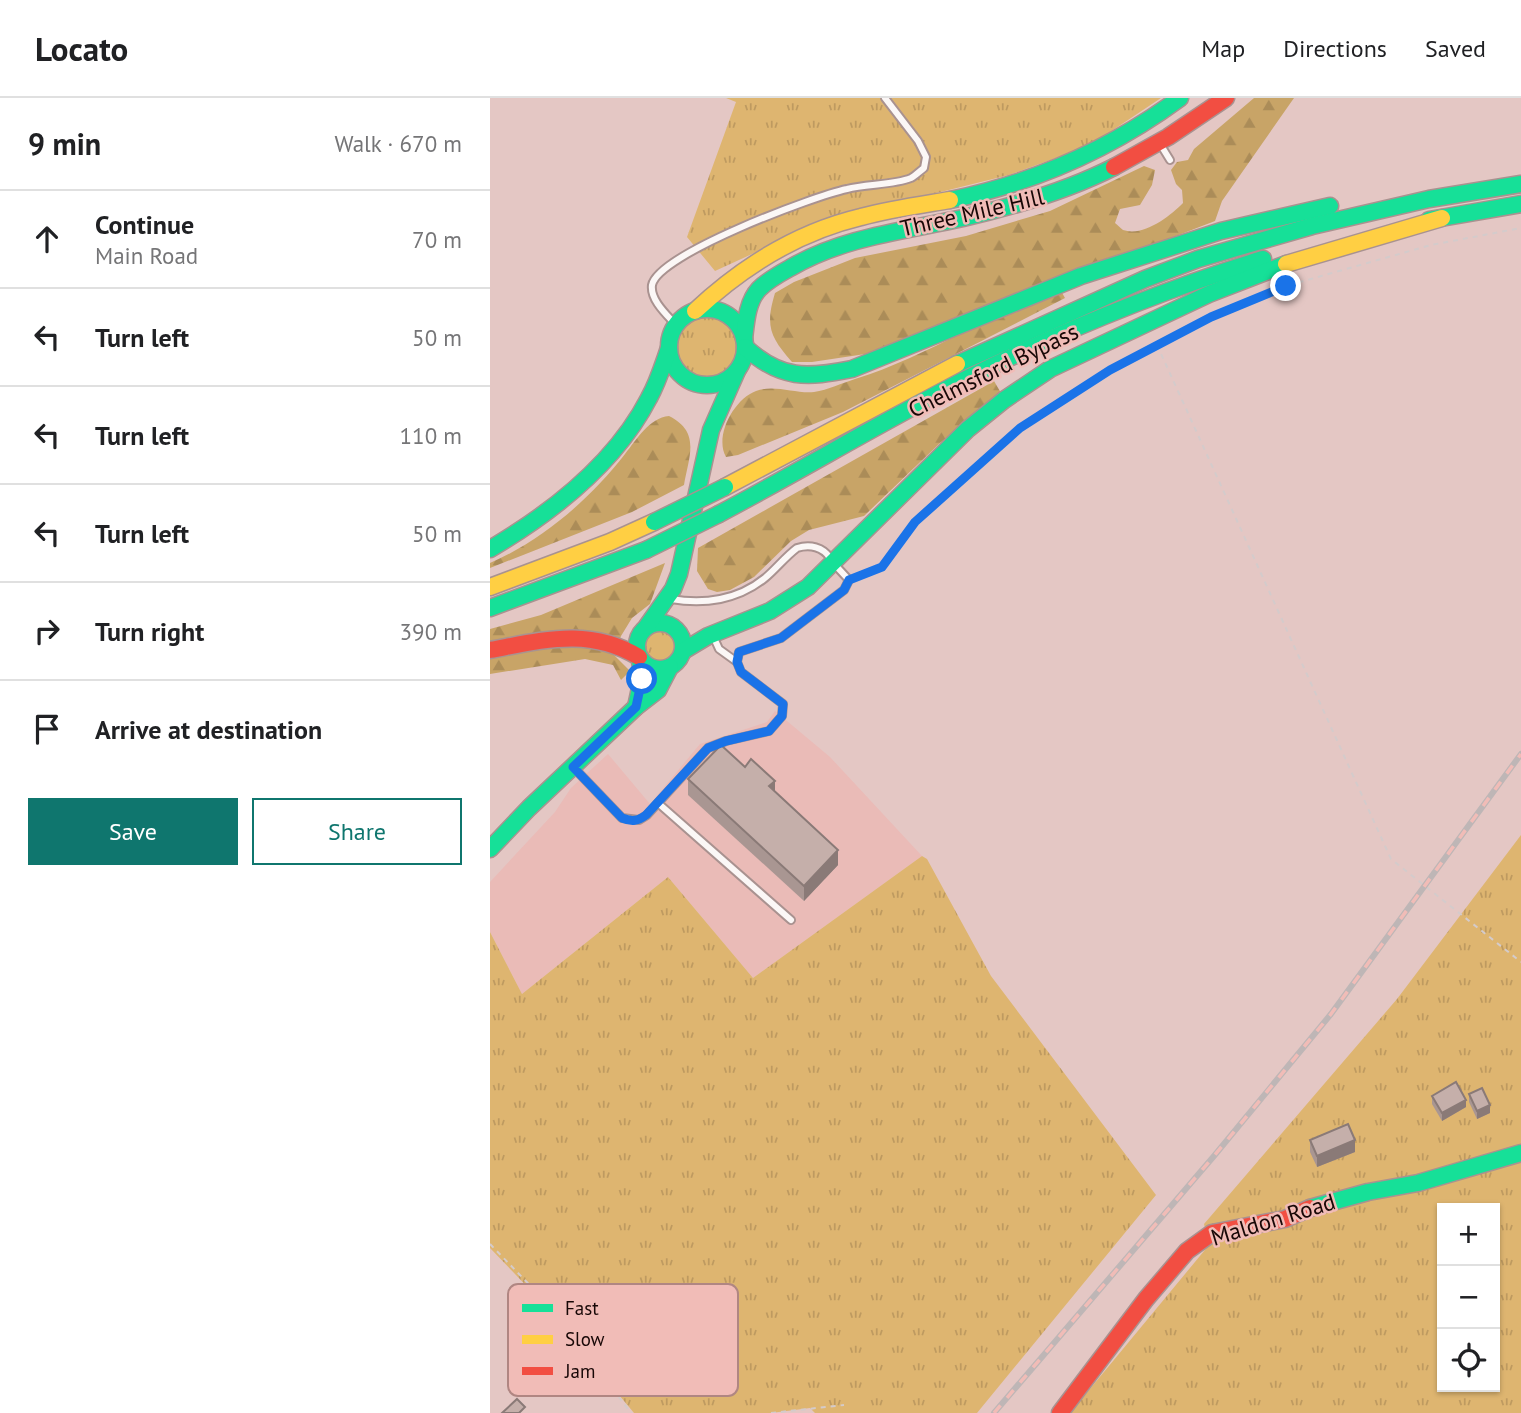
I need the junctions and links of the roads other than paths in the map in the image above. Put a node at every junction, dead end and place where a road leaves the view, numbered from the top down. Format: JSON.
{"nodes":[{"id":1,"x":885,"y":98,"type":"edge"},
{"id":2,"x":1180,"y":98,"type":"edge"},
{"id":3,"x":1226,"y":98,"type":"edge"},
{"id":4,"x":1160,"y":142,"type":"junction"},
{"id":5,"x":1170,"y":160,"type":"dead end"},
{"id":6,"x":1521,"y":178,"type":"edge"},
{"id":7,"x":1521,"y":184,"type":"edge"},
{"id":8,"x":1521,"y":204,"type":"edge"},
{"id":9,"x":1442,"y":218,"type":"junction"},
{"id":10,"x":695,"y":311,"type":"junction"},
{"id":11,"x":676,"y":325,"type":"junction"},
{"id":12,"x":745,"y":343,"type":"junction"},
{"id":13,"x":669,"y":348,"type":"junction"},
{"id":14,"x":737,"y":372,"type":"junction"},
{"id":15,"x":693,"y":383,"type":"junction"},
{"id":16,"x":711,"y":430,"type":"junction"},
{"id":17,"x":490,"y":549,"type":"edge"},
{"id":18,"x":834,"y":563,"type":"junction"},
{"id":19,"x":490,"y":587,"type":"edge"},
{"id":20,"x":671,"y":596,"type":"junction"},
{"id":21,"x":490,"y":608,"type":"edge"},
{"id":22,"x":648,"y":626,"type":"junction"},
{"id":23,"x":677,"y":630,"type":"junction"},
{"id":24,"x":711,"y":633,"type":"junction"},
{"id":25,"x":490,"y":650,"type":"edge"},
{"id":26,"x":683,"y":651,"type":"junction"},
{"id":27,"x":640,"y":658,"type":"junction"},
{"id":28,"x":737,"y":662,"type":"junction"},
{"id":29,"x":670,"y":667,"type":"junction"},
{"id":30,"x":636,"y":707,"type":"junction"},
{"id":31,"x":573,"y":767,"type":"junction"},
{"id":32,"x":658,"y":803,"type":"junction"},
{"id":33,"x":490,"y":849,"type":"edge"},
{"id":34,"x":791,"y":920,"type":"dead end"},
{"id":35,"x":1521,"y":1153,"type":"edge"},
{"id":36,"x":1060,"y":1413,"type":"edge"}],
"edges":[{"from":1,"to":11,"type":"lane"},
{"from":2,"to":10,"type":"main road","name":"Three Mile Hill"},
{"from":3,"to":4,"type":"main road","name":"Three Mile Hill"},
{"from":4,"to":5,"type":"lane"},
{"from":4,"to":12,"type":"main road","name":"Three Mile Hill"},
{"from":6,"to":12,"type":"main road"},
{"from":7,"to":19,"type":"main road","name":"Chelmsford Bypass","bridge":true},
{"from":8,"to":9,"type":"main road","name":"Chelmsford Bypass"},
{"from":9,"to":18,"type":"main road"},
{"from":9,"to":21,"type":"main road","name":"Chelmsford Bypass","bridge":true},
{"from":10,"to":11,"type":"main road"},
{"from":10,"to":12,"type":"main road"},
{"from":11,"to":13,"type":"main road"},
{"from":12,"to":14,"type":"main road"},
{"from":13,"to":15,"type":"main road"},
{"from":13,"to":17,"type":"main road"},
{"from":14,"to":15,"type":"main road"},
{"from":14,"to":16,"type":"main road"},
{"from":15,"to":16,"type":"main road"},
{"from":16,"to":20,"type":"main road"},
{"from":18,"to":20,"type":"lane"},
{"from":18,"to":24,"type":"main road"},
{"from":18,"to":28,"type":"lane"},
{"from":20,"to":22,"type":"main road"},
{"from":20,"to":23,"type":"main road"},
{"from":22,"to":23,"type":"main road"},
{"from":22,"to":27,"type":"main road"},
{"from":23,"to":26,"type":"main road"},
{"from":24,"to":26,"type":"main road"},
{"from":24,"to":28,"type":"lane"},
{"from":25,"to":27,"type":"main road"},
{"from":26,"to":29,"type":"main road"},
{"from":27,"to":29,"type":"main road"},
{"from":27,"to":30,"type":"main road"},
{"from":28,"to":32,"type":"lane"},
{"from":29,"to":30,"type":"main road"},
{"from":30,"to":31,"type":"main road"},
{"from":31,"to":32,"type":"lane"},
{"from":31,"to":33,"type":"main road"},
{"from":32,"to":34,"type":"lane"},
{"from":35,"to":36,"type":"main road","name":"Maldon Road"}]}
